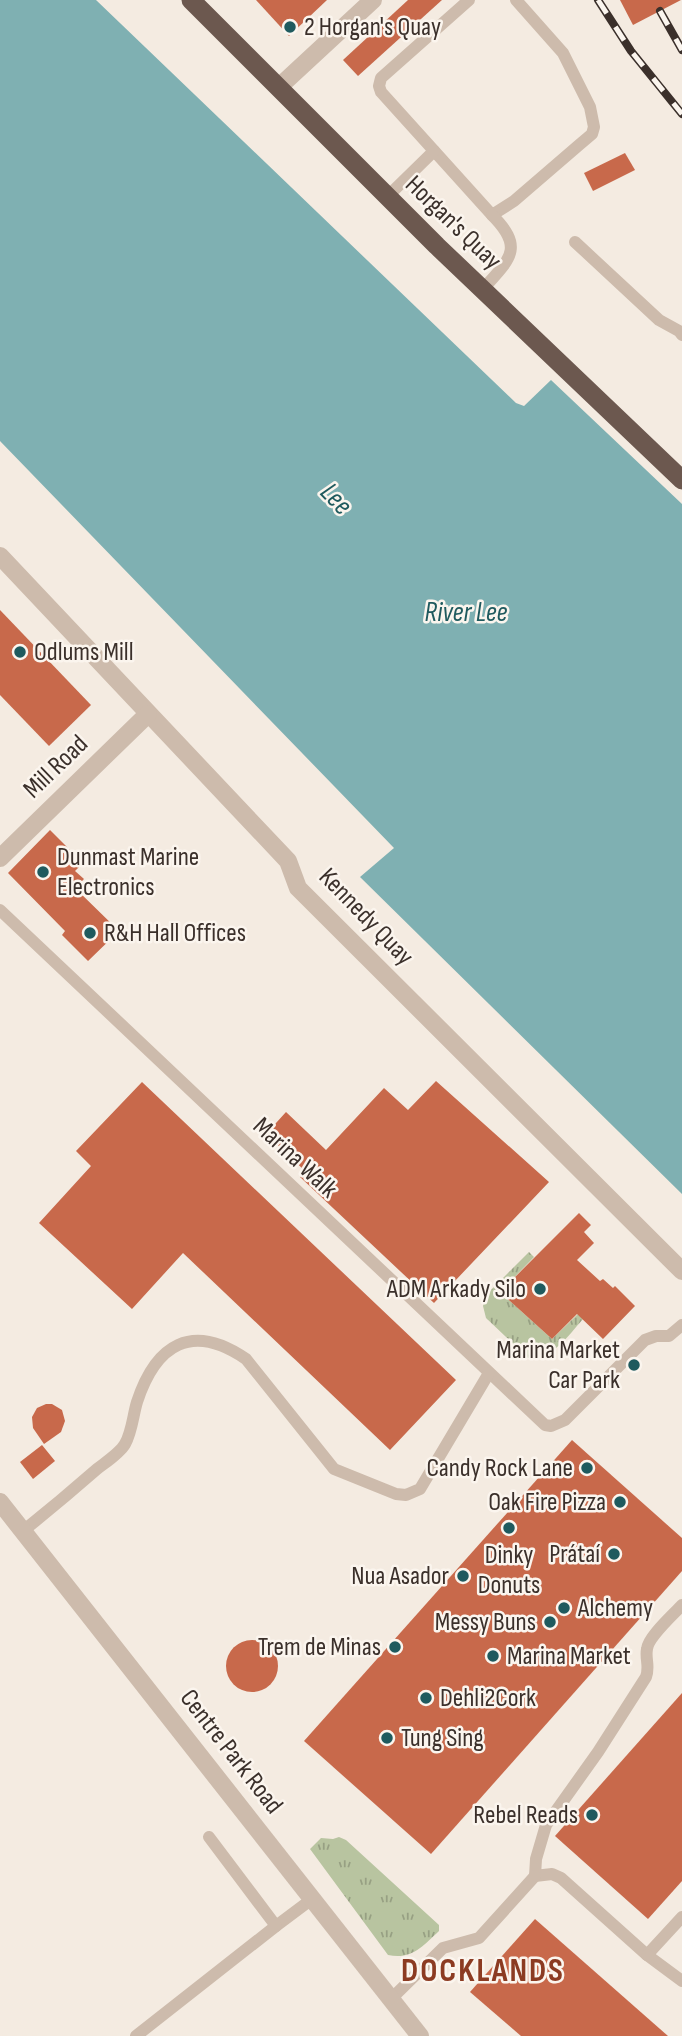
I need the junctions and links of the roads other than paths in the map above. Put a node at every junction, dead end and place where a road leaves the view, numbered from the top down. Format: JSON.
{"nodes":[{"id":1,"x":191,"y":0,"type":"edge"},
{"id":2,"x":373,"y":0,"type":"edge"},
{"id":3,"x":469,"y":0,"type":"edge"},
{"id":4,"x":516,"y":0,"type":"edge"},
{"id":5,"x":279,"y":87,"type":"junction"},
{"id":6,"x":434,"y":151,"type":"junction"},
{"id":7,"x":388,"y":196,"type":"junction"},
{"id":8,"x":492,"y":215,"type":"junction"},
{"id":9,"x":575,"y":242,"type":"dead end"},
{"id":10,"x":483,"y":289,"type":"junction"},
{"id":11,"x":682,"y":335,"type":"edge"},
{"id":12,"x":682,"y":480,"type":"edge"},
{"id":13,"x":0,"y":556,"type":"edge"},
{"id":14,"x":148,"y":714,"type":"junction"},
{"id":15,"x":0,"y":858,"type":"edge"},
{"id":16,"x":0,"y":909,"type":"edge"},
{"id":17,"x":682,"y":1270,"type":"edge"},
{"id":18,"x":682,"y":1325,"type":"edge"},
{"id":19,"x":489,"y":1373,"type":"junction"},
{"id":20,"x":0,"y":1502,"type":"edge"},
{"id":21,"x":23,"y":1531,"type":"junction"},
{"id":22,"x":682,"y":1605,"type":"edge"},
{"id":23,"x":209,"y":1837,"type":"dead end"},
{"id":24,"x":535,"y":1876,"type":"junction"},
{"id":25,"x":312,"y":1899,"type":"junction"},
{"id":26,"x":682,"y":1917,"type":"edge"},
{"id":27,"x":276,"y":1926,"type":"junction"},
{"id":28,"x":646,"y":1955,"type":"junction"},
{"id":29,"x":682,"y":1981,"type":"edge"},
{"id":30,"x":391,"y":1999,"type":"junction"},
{"id":31,"x":136,"y":2036,"type":"edge"},
{"id":32,"x":420,"y":2036,"type":"edge"}],
"edges":[{"from":1,"to":5,"type":"highway","name":"Horgan's Quay"},
{"from":2,"to":5,"type":"street"},
{"from":3,"to":6,"type":"lane"},
{"from":4,"to":8,"type":"lane"},
{"from":5,"to":7,"type":"highway","name":"Horgan's Quay"},
{"from":6,"to":7,"type":"lane"},
{"from":6,"to":8,"type":"lane"},
{"from":7,"to":10,"type":"highway","name":"Horgan's Quay"},
{"from":8,"to":10,"type":"lane"},
{"from":9,"to":11,"type":"lane"},
{"from":10,"to":12,"type":"highway","name":"Horgan's Quay"},
{"from":13,"to":14,"type":"street","name":"Kennedy Quay"},
{"from":14,"to":15,"type":"street","name":"Mill Road"},
{"from":14,"to":17,"type":"street","name":"Kennedy Quay"},
{"from":16,"to":19,"type":"lane","name":"Marina Walk"},
{"from":18,"to":19,"type":"lane","name":"Marina Walk"},
{"from":19,"to":21,"type":"lane"},
{"from":20,"to":21,"type":"street","name":"Centre Park Road"},
{"from":21,"to":25,"type":"street","name":"Centre Park Road"},
{"from":22,"to":24,"type":"lane"},
{"from":23,"to":27,"type":"lane"},
{"from":24,"to":28,"type":"lane"},
{"from":24,"to":30,"type":"lane"},
{"from":25,"to":27,"type":"lane"},
{"from":25,"to":30,"type":"street","name":"Centre Park Road"},
{"from":26,"to":28,"type":"lane"},
{"from":27,"to":31,"type":"lane"},
{"from":28,"to":29,"type":"lane"},
{"from":30,"to":32,"type":"street","name":"Centre Park Road"}]}
